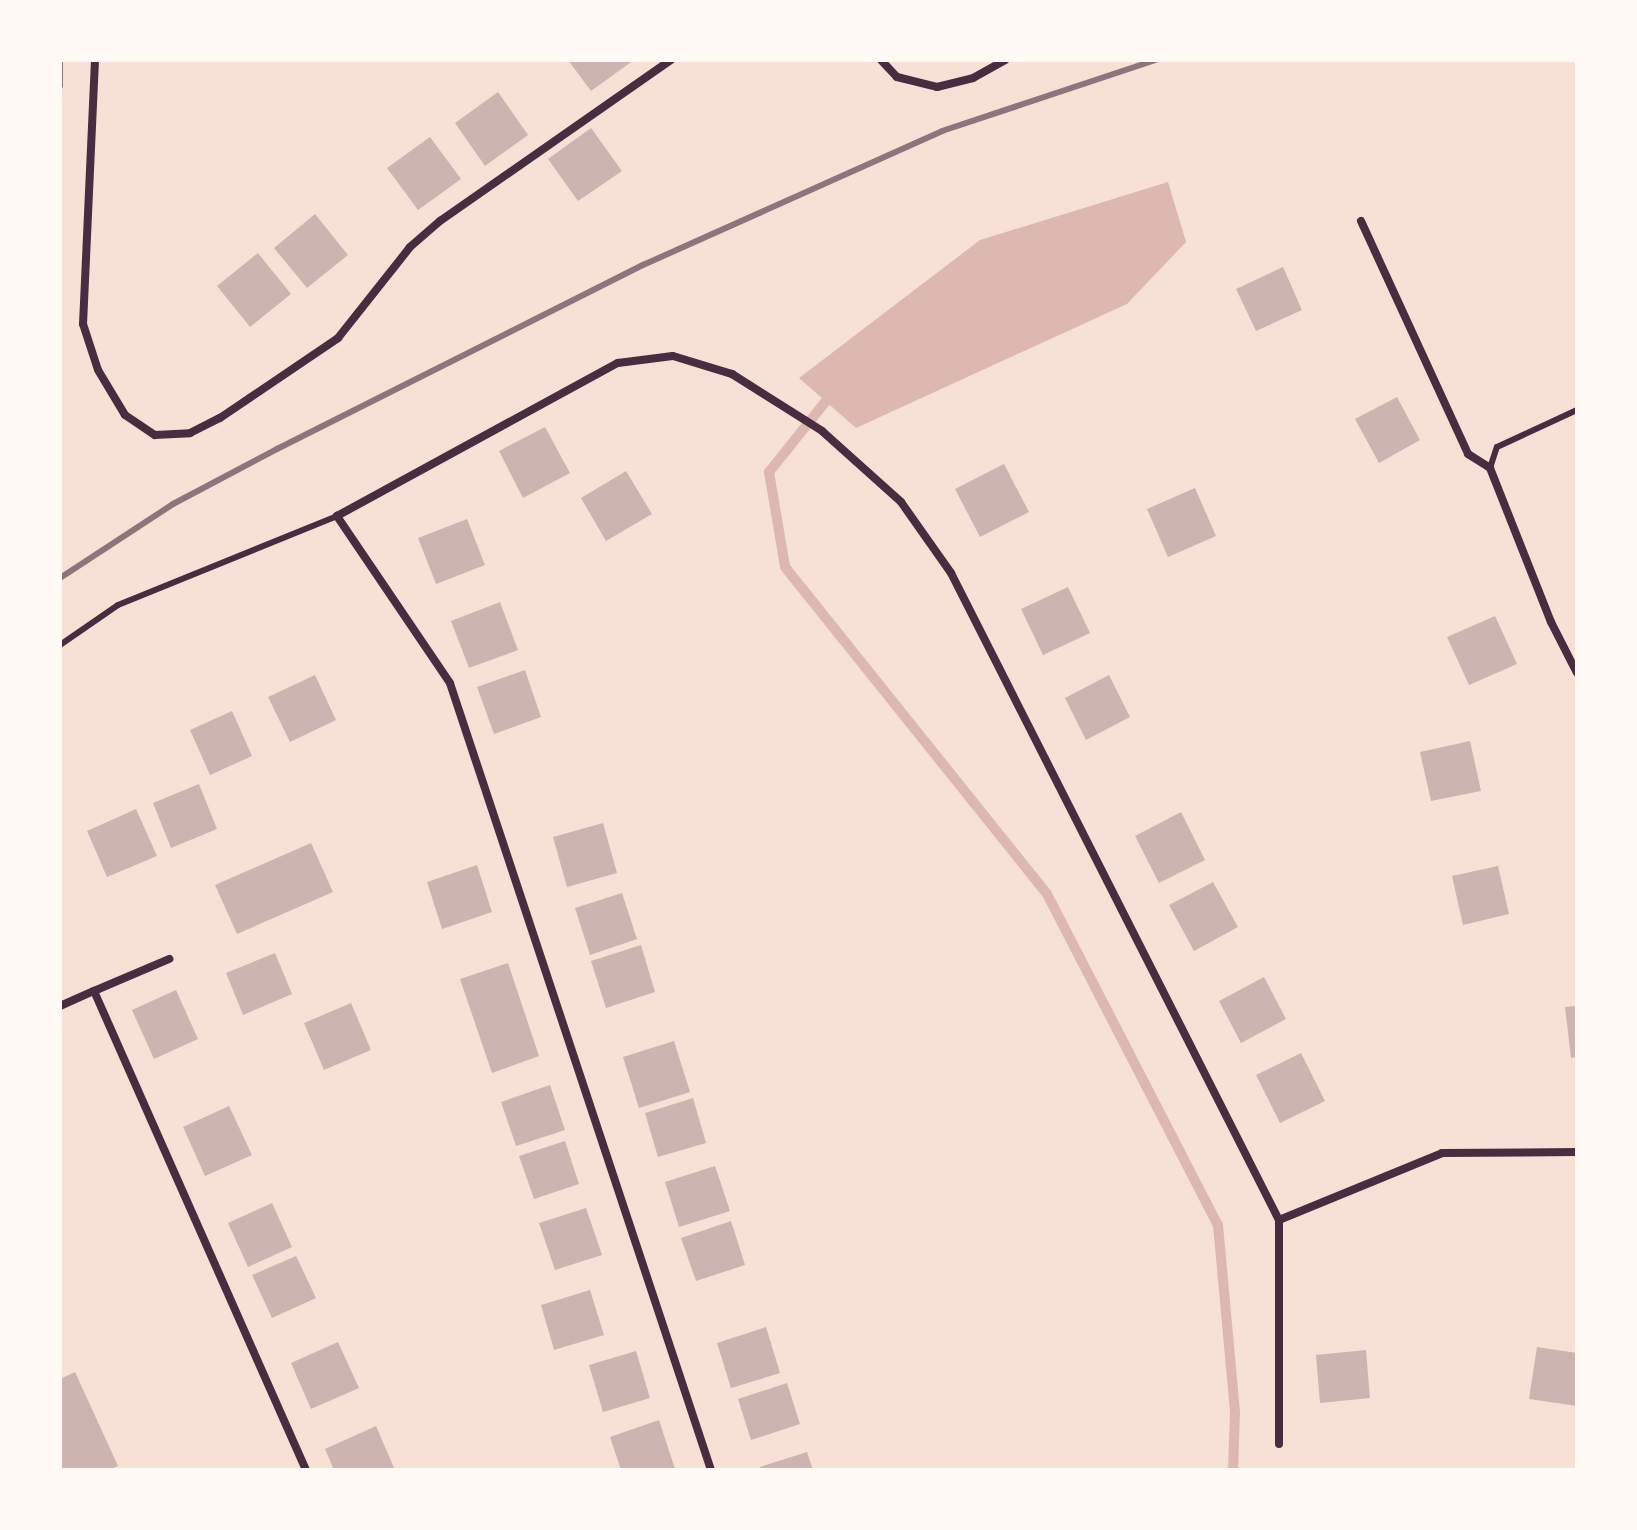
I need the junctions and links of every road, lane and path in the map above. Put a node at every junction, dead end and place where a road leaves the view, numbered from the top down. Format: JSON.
{"nodes":[{"id":1,"x":95,"y":60,"type":"edge"},
{"id":2,"x":671,"y":60,"type":"edge"},
{"id":3,"x":881,"y":60,"type":"edge"},
{"id":4,"x":1005,"y":60,"type":"edge"},
{"id":5,"x":1361,"y":221,"type":"dead end"},
{"id":6,"x":1577,"y":410,"type":"edge"},
{"id":7,"x":1490,"y":468,"type":"junction"},
{"id":8,"x":337,"y":516,"type":"junction"},
{"id":9,"x":60,"y":645,"type":"edge"},
{"id":10,"x":1577,"y":673,"type":"edge"},
{"id":11,"x":169,"y":959,"type":"dead end"},
{"id":12,"x":94,"y":991,"type":"junction"},
{"id":13,"x":60,"y":1006,"type":"edge"},
{"id":14,"x":1577,"y":1152,"type":"edge"},
{"id":15,"x":1279,"y":1220,"type":"junction"},
{"id":16,"x":1279,"y":1444,"type":"dead end"},
{"id":17,"x":306,"y":1470,"type":"edge"},
{"id":18,"x":711,"y":1470,"type":"edge"}],
"edges":[{"from":1,"to":2,"type":"street"},
{"from":3,"to":4,"type":"street"},
{"from":5,"to":7,"type":"street"},
{"from":6,"to":7,"type":"lane"},
{"from":7,"to":10,"type":"street"},
{"from":8,"to":9,"type":"lane"},
{"from":8,"to":15,"type":"street"},
{"from":8,"to":18,"type":"street"},
{"from":11,"to":12,"type":"street"},
{"from":12,"to":13,"type":"street"},
{"from":12,"to":17,"type":"street"},
{"from":14,"to":15,"type":"street"},
{"from":15,"to":16,"type":"street"}]}
